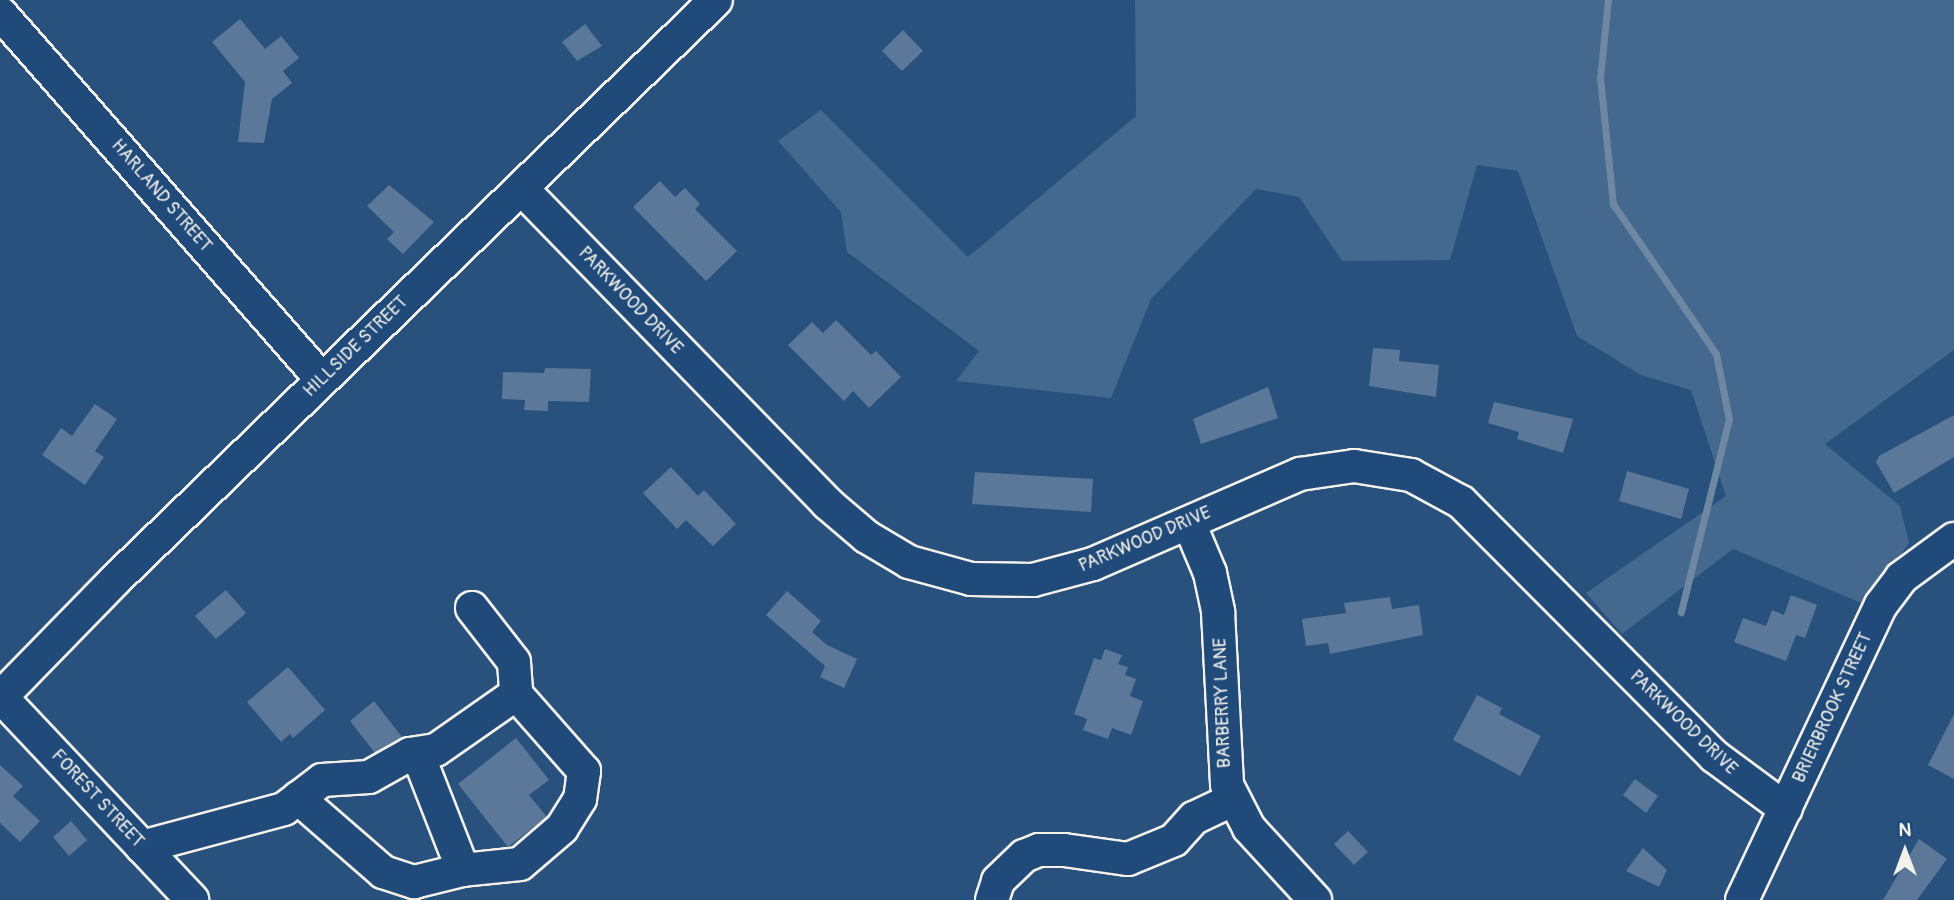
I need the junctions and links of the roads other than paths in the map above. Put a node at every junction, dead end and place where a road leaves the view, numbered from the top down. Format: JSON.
{"nodes":[{"id":1,"x":716,"y":0,"type":"edge"},
{"id":2,"x":0,"y":13,"type":"edge"},
{"id":3,"x":522,"y":189,"type":"junction"},
{"id":4,"x":322,"y":379,"type":"junction"},
{"id":5,"x":1189,"y":523,"type":"junction"},
{"id":6,"x":1954,"y":539,"type":"edge"},
{"id":7,"x":472,"y":608,"type":"dead end"},
{"id":8,"x":516,"y":695,"type":"junction"},
{"id":9,"x":1,"y":698,"type":"edge"},
{"id":10,"x":410,"y":754,"type":"junction"},
{"id":11,"x":298,"y":798,"type":"junction"},
{"id":12,"x":1232,"y":800,"type":"junction"},
{"id":13,"x":1786,"y":809,"type":"junction"},
{"id":14,"x":142,"y":847,"type":"junction"},
{"id":15,"x":463,"y":870,"type":"junction"},
{"id":16,"x":192,"y":900,"type":"edge"},
{"id":17,"x":992,"y":900,"type":"edge"},
{"id":18,"x":1315,"y":900,"type":"edge"},
{"id":19,"x":1742,"y":900,"type":"edge"}],
"edges":[{"from":1,"to":3,"type":"street","name":"HILLSIDE STREET"},
{"from":2,"to":4,"type":"street","name":"HARLAND STREET"},
{"from":3,"to":4,"type":"street","name":"HILLSIDE STREET"},
{"from":3,"to":5,"type":"street","name":"PARKWOOD DRIVE"},
{"from":4,"to":9,"type":"street","name":"HILLSIDE STREET"},
{"from":5,"to":12,"type":"street","name":"BARBERRY LANE"},
{"from":5,"to":13,"type":"street","name":"PARKWOOD DRIVE"},
{"from":6,"to":13,"type":"street","name":"BRIERBROOK STREET"},
{"from":7,"to":8,"type":"street"},
{"from":8,"to":10,"type":"street"},
{"from":8,"to":15,"type":"street"},
{"from":9,"to":14,"type":"street","name":"FOREST STREET"},
{"from":10,"to":11,"type":"street"},
{"from":10,"to":15,"type":"street"},
{"from":11,"to":14,"type":"street"},
{"from":11,"to":15,"type":"street"},
{"from":12,"to":17,"type":"street"},
{"from":12,"to":18,"type":"street","name":"BARBERRY LANE"},
{"from":13,"to":19,"type":"street","name":"BRIERBROOK STREET"},
{"from":14,"to":16,"type":"street","name":"FOREST STREET"}]}
